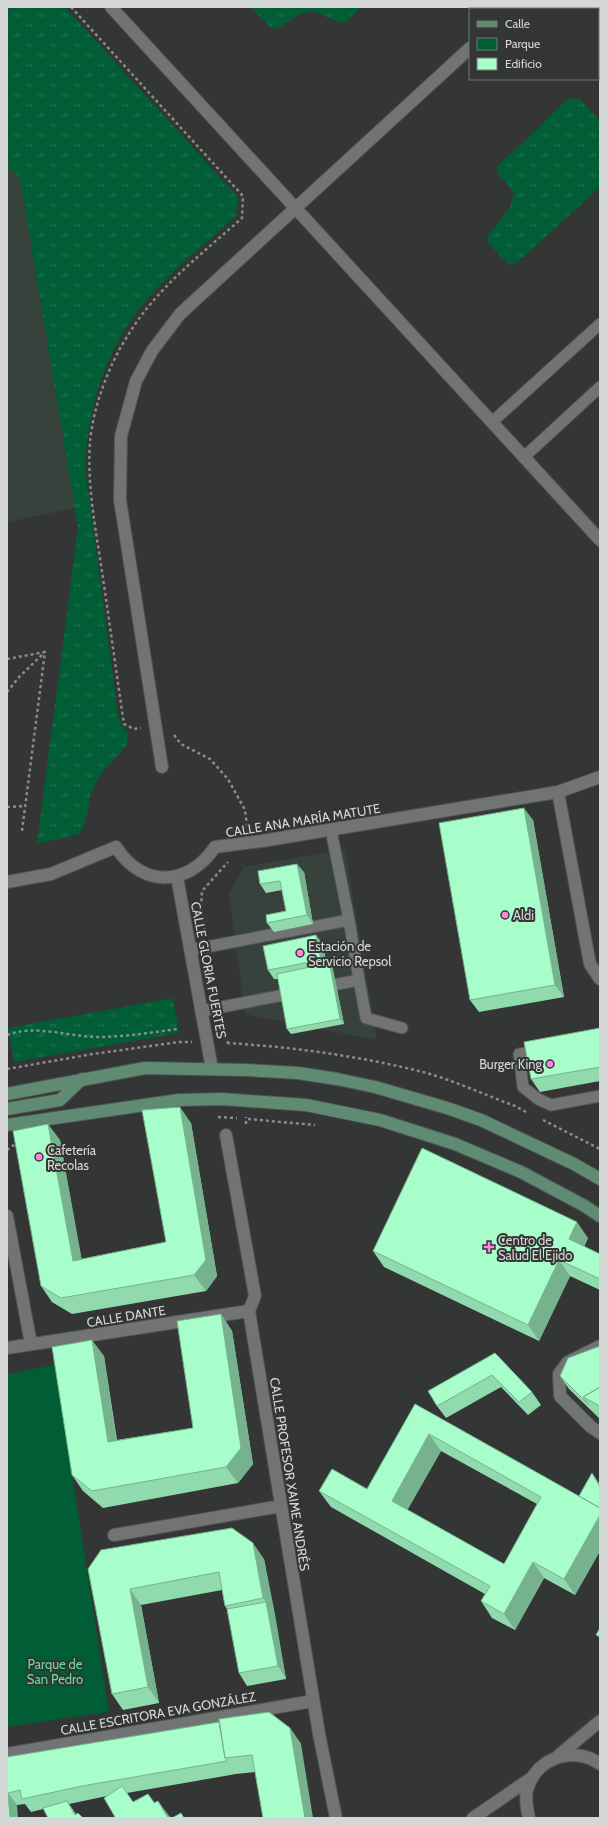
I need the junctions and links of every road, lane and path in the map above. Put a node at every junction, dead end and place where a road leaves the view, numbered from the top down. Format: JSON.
{"nodes":[{"id":1,"x":71,"y":7,"type":"edge"},
{"id":2,"x":111,"y":7,"type":"edge"},
{"id":3,"x":469,"y":49,"type":"edge"},
{"id":4,"x":296,"y":208,"type":"junction"},
{"id":5,"x":600,"y":324,"type":"edge"},
{"id":6,"x":600,"y":387,"type":"edge"},
{"id":7,"x":492,"y":422,"type":"junction"},
{"id":8,"x":524,"y":457,"type":"junction"},
{"id":9,"x":600,"y":540,"type":"edge"},
{"id":10,"x":44,"y":652,"type":"junction"},
{"id":11,"x":7,"y":659,"type":"edge"},
{"id":12,"x":7,"y":692,"type":"edge"},
{"id":13,"x":156,"y":727,"type":"junction"},
{"id":14,"x":162,"y":767,"type":"dead end"},
{"id":15,"x":600,"y":777,"type":"edge"},
{"id":16,"x":558,"y":792,"type":"junction"},
{"id":17,"x":26,"y":806,"type":"junction"},
{"id":18,"x":7,"y":807,"type":"edge"},
{"id":19,"x":331,"y":830,"type":"junction"},
{"id":20,"x":22,"y":831,"type":"dead end"},
{"id":21,"x":250,"y":843,"type":"junction"},
{"id":22,"x":233,"y":861,"type":"dead end"},
{"id":23,"x":177,"y":877,"type":"junction"},
{"id":24,"x":7,"y":882,"type":"edge"},
{"id":25,"x":349,"y":920,"type":"junction"},
{"id":26,"x":208,"y":947,"type":"junction"},
{"id":27,"x":190,"y":950,"type":"junction"},
{"id":28,"x":600,"y":979,"type":"edge"},
{"id":29,"x":360,"y":980,"type":"junction"},
{"id":30,"x":219,"y":1007,"type":"junction"},
{"id":31,"x":201,"y":1011,"type":"junction"},
{"id":32,"x":402,"y":1028,"type":"dead end"},
{"id":33,"x":179,"y":1029,"type":"dead end"},
{"id":34,"x":7,"y":1035,"type":"edge"},
{"id":35,"x":187,"y":1042,"type":"dead end"},
{"id":36,"x":228,"y":1043,"type":"dead end"},
{"id":37,"x":548,"y":1049,"type":"edge"},
{"id":38,"x":7,"y":1069,"type":"edge"},
{"id":39,"x":212,"y":1069,"type":"junction"},
{"id":40,"x":82,"y":1079,"type":"junction"},
{"id":41,"x":7,"y":1094,"type":"edge"},
{"id":42,"x":600,"y":1096,"type":"edge"},
{"id":43,"x":7,"y":1109,"type":"edge"},
{"id":44,"x":217,"y":1117,"type":"dead end"},
{"id":45,"x":7,"y":1125,"type":"edge"},
{"id":46,"x":319,"y":1126,"type":"dead end"},
{"id":47,"x":226,"y":1135,"type":"dead end"},
{"id":48,"x":23,"y":1140,"type":"edge"},
{"id":49,"x":7,"y":1150,"type":"edge"},
{"id":50,"x":600,"y":1179,"type":"edge"},
{"id":51,"x":7,"y":1216,"type":"edge"},
{"id":52,"x":600,"y":1216,"type":"edge"},
{"id":53,"x":249,"y":1311,"type":"junction"},
{"id":54,"x":31,"y":1344,"type":"junction"},
{"id":55,"x":600,"y":1346,"type":"edge"},
{"id":56,"x":7,"y":1348,"type":"edge"},
{"id":57,"x":600,"y":1433,"type":"edge"},
{"id":58,"x":281,"y":1506,"type":"junction"},
{"id":59,"x":114,"y":1535,"type":"dead end"},
{"id":60,"x":314,"y":1701,"type":"junction"},
{"id":61,"x":600,"y":1721,"type":"edge"},
{"id":62,"x":7,"y":1754,"type":"edge"},
{"id":63,"x":556,"y":1758,"type":"junction"},
{"id":64,"x":600,"y":1764,"type":"edge"},
{"id":65,"x":533,"y":1777,"type":"junction"},
{"id":66,"x":336,"y":1818,"type":"edge"},
{"id":67,"x":473,"y":1818,"type":"edge"},
{"id":68,"x":529,"y":1818,"type":"edge"}],
"edges":[{"from":1,"to":13,"type":"path"},
{"from":2,"to":4,"type":"street"},
{"from":3,"to":4,"type":"street"},
{"from":4,"to":7,"type":"street"},
{"from":4,"to":13,"type":"street"},
{"from":5,"to":7,"type":"lane"},
{"from":6,"to":8,"type":"lane"},
{"from":7,"to":8,"type":"street"},
{"from":8,"to":9,"type":"street"},
{"from":10,"to":11,"type":"path"},
{"from":10,"to":12,"type":"path"},
{"from":10,"to":17,"type":"path"},
{"from":13,"to":14,"type":"street"},
{"from":13,"to":21,"type":"path"},
{"from":15,"to":16,"type":"street","name":"CALLE ANA MARÍA MATUTE"},
{"from":16,"to":19,"type":"street","name":"CALLE ANA MARÍA MATUTE"},
{"from":16,"to":28,"type":"street"},
{"from":17,"to":18,"type":"path"},
{"from":17,"to":20,"type":"path"},
{"from":19,"to":21,"type":"street","name":"CALLE ANA MARÍA MATUTE"},
{"from":19,"to":25,"type":"lane"},
{"from":21,"to":23,"type":"street","name":"CALLE ANA MARÍA MATUTE"},
{"from":22,"to":26,"type":"path"},
{"from":23,"to":24,"type":"street","name":"CALLE ANA MARÍA MATUTE"},
{"from":23,"to":27,"type":"street","name":"CALLE GLORIA FUERTES"},
{"from":25,"to":26,"type":"lane"},
{"from":25,"to":29,"type":"lane"},
{"from":26,"to":27,"type":"lane"},
{"from":27,"to":31,"type":"street","name":"CALLE GLORIA FUERTES"},
{"from":29,"to":30,"type":"lane"},
{"from":29,"to":32,"type":"lane"},
{"from":30,"to":31,"type":"lane"},
{"from":30,"to":36,"type":"path"},
{"from":31,"to":39,"type":"street","name":"CALLE GLORIA FUERTES"},
{"from":33,"to":34,"type":"path"},
{"from":35,"to":38,"type":"path"},
{"from":37,"to":42,"type":"lane"},
{"from":39,"to":40,"type":"main road"},
{"from":39,"to":50,"type":"main road"},
{"from":40,"to":41,"type":"main road"},
{"from":40,"to":43,"type":"main road"},
{"from":44,"to":46,"type":"path"},
{"from":45,"to":52,"type":"main road"},
{"from":47,"to":53,"type":"street","name":"CALLE PROFESOR XAIME ANDRÉS"},
{"from":48,"to":49,"type":"path"},
{"from":51,"to":54,"type":"street"},
{"from":53,"to":54,"type":"street","name":"CALLE DANTE"},
{"from":53,"to":58,"type":"street","name":"CALLE PROFESOR XAIME ANDRÉS"},
{"from":54,"to":56,"type":"street","name":"CALLE DANTE"},
{"from":55,"to":57,"type":"street"},
{"from":58,"to":59,"type":"street"},
{"from":58,"to":60,"type":"street","name":"CALLE PROFESOR XAIME ANDRÉS"},
{"from":60,"to":62,"type":"street","name":"CALLE ESCRITORA EVA GONZÁLEZ"},
{"from":60,"to":66,"type":"street","name":"CALLE PROFESOR XAIME ANDRÉS"},
{"from":61,"to":63,"type":"street"},
{"from":63,"to":64,"type":"street"},
{"from":63,"to":65,"type":"street"},
{"from":65,"to":67,"type":"street"},
{"from":65,"to":68,"type":"street"}]}
